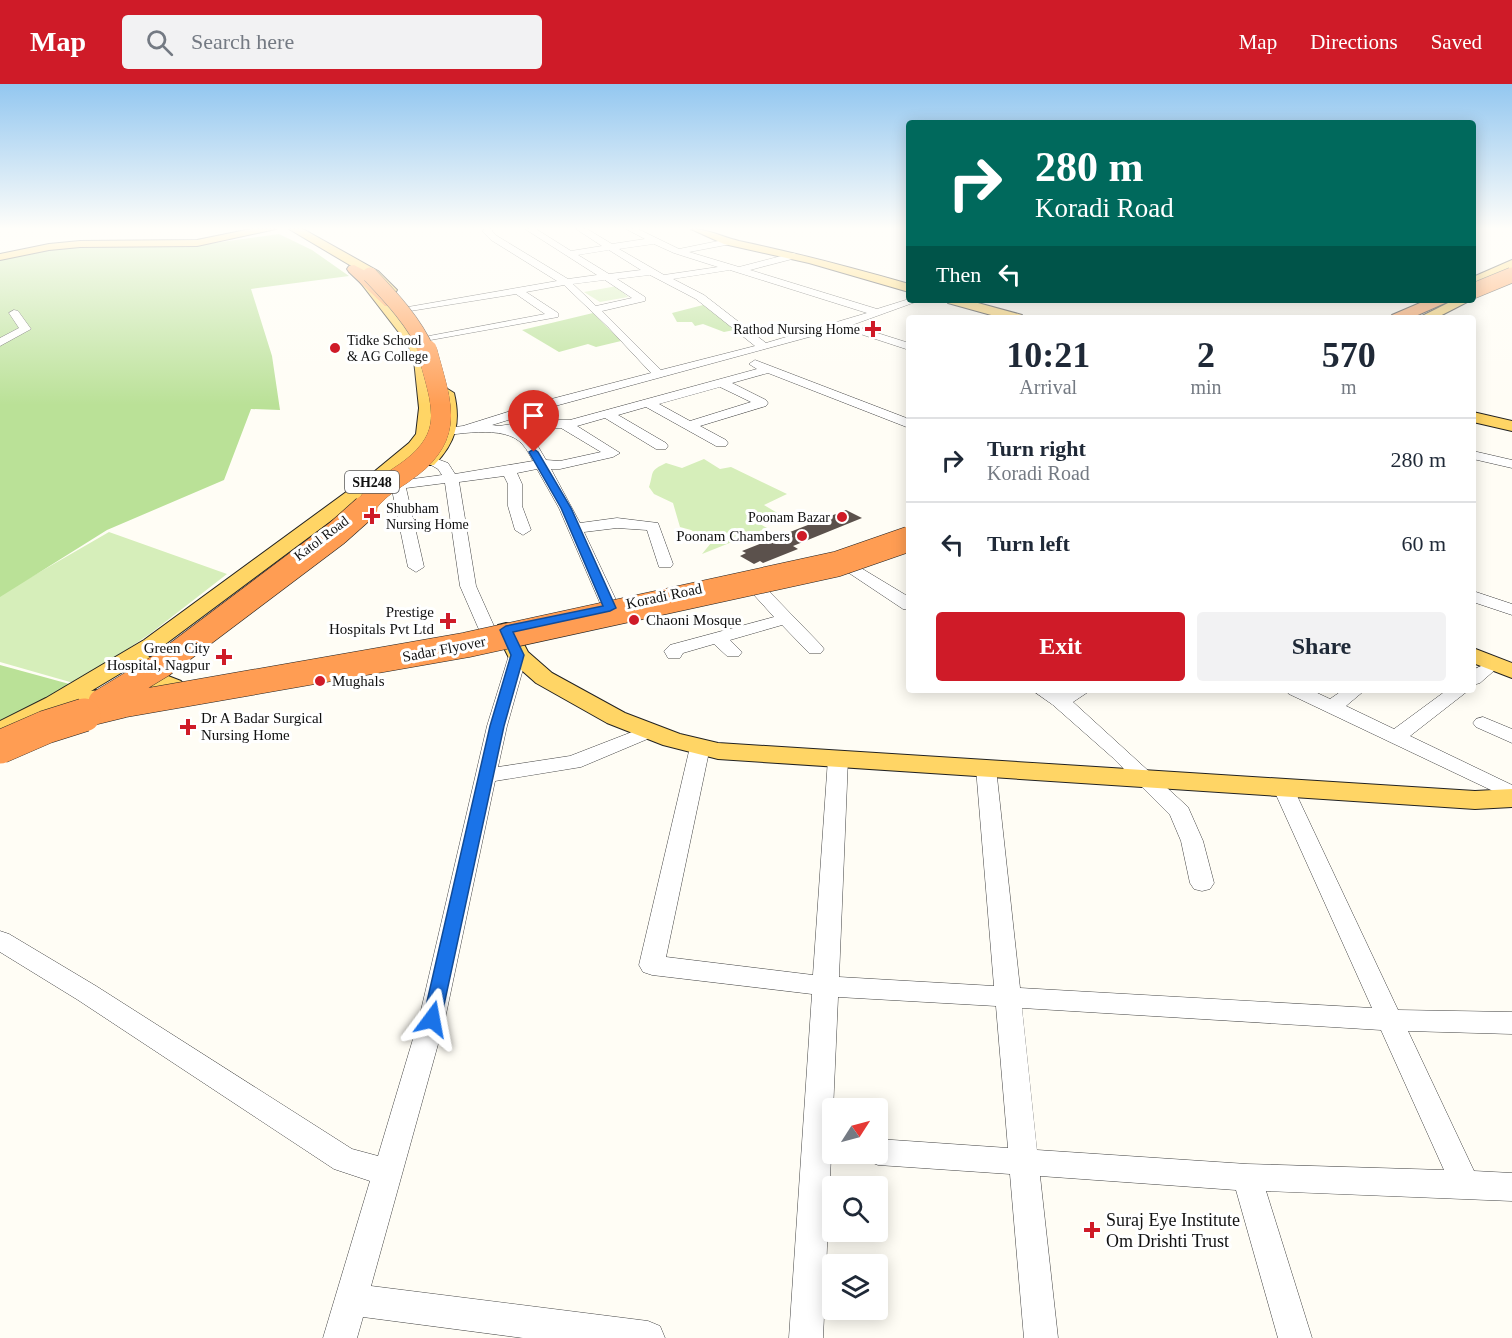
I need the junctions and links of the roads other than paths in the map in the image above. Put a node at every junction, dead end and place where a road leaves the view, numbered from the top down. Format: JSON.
{"nodes":[{"id":1,"x":374,"y":288,"type":"edge"},
{"id":2,"x":377,"y":288,"type":"edge"},
{"id":3,"x":380,"y":288,"type":"edge"},
{"id":4,"x":389,"y":288,"type":"edge"},
{"id":5,"x":537,"y":288,"type":"edge"},
{"id":6,"x":570,"y":288,"type":"edge"},
{"id":7,"x":623,"y":288,"type":"edge"},
{"id":8,"x":682,"y":288,"type":"edge"},
{"id":9,"x":800,"y":288,"type":"edge"},
{"id":10,"x":518,"y":291,"type":"junction"},
{"id":11,"x":906,"y":303,"type":"edge"},
{"id":12,"x":964,"y":303,"type":"edge"},
{"id":13,"x":974,"y":303,"type":"edge"},
{"id":14,"x":1422,"y":303,"type":"edge"},
{"id":15,"x":1433,"y":303,"type":"edge"},
{"id":16,"x":1445,"y":303,"type":"edge"},
{"id":17,"x":1458,"y":303,"type":"edge"},
{"id":18,"x":464,"y":308,"type":"dead end"},
{"id":19,"x":595,"y":309,"type":"junction"},
{"id":20,"x":878,"y":312,"type":"junction"},
{"id":21,"x":14,"y":313,"type":"dead end"},
{"id":22,"x":411,"y":314,"type":"junction"},
{"id":23,"x":1006,"y":315,"type":"edge"},
{"id":24,"x":1016,"y":315,"type":"edge"},
{"id":25,"x":1395,"y":315,"type":"edge"},
{"id":26,"x":1405,"y":315,"type":"edge"},
{"id":27,"x":1419,"y":315,"type":"edge"},
{"id":28,"x":1432,"y":315,"type":"edge"},
{"id":29,"x":842,"y":325,"type":"junction"},
{"id":30,"x":429,"y":339,"type":"junction"},
{"id":31,"x":0,"y":343,"type":"edge"},
{"id":32,"x":906,"y":346,"type":"edge"},
{"id":33,"x":764,"y":347,"type":"junction"},
{"id":34,"x":733,"y":355,"type":"junction"},
{"id":35,"x":767,"y":370,"type":"junction"},
{"id":36,"x":659,"y":375,"type":"junction"},
{"id":37,"x":722,"y":383,"type":"junction"},
{"id":38,"x":618,"y":385,"type":"junction"},
{"id":39,"x":649,"y":402,"type":"junction"},
{"id":40,"x":607,"y":414,"type":"junction"},
{"id":41,"x":1476,"y":420,"type":"edge"},
{"id":42,"x":906,"y":423,"type":"edge"},
{"id":43,"x":565,"y":424,"type":"junction"},
{"id":44,"x":689,"y":425,"type":"junction"},
{"id":45,"x":474,"y":426,"type":"junction"},
{"id":46,"x":1512,"y":427,"type":"edge"},
{"id":47,"x":494,"y":430,"type":"junction"},
{"id":48,"x":449,"y":433,"type":"junction"},
{"id":49,"x":424,"y":434,"type":"junction"},
{"id":50,"x":721,"y":443,"type":"dead end"},
{"id":51,"x":661,"y":446,"type":"dead end"},
{"id":52,"x":1476,"y":456,"type":"edge"},
{"id":53,"x":429,"y":460,"type":"junction"},
{"id":54,"x":539,"y":464,"type":"junction"},
{"id":55,"x":1512,"y":464,"type":"edge"},
{"id":56,"x":509,"y":471,"type":"junction"},
{"id":57,"x":451,"y":478,"type":"junction"},
{"id":58,"x":398,"y":485,"type":"junction"},
{"id":59,"x":575,"y":528,"type":"junction"},
{"id":60,"x":523,"y":530,"type":"dead end"},
{"id":61,"x":906,"y":530,"type":"edge"},
{"id":62,"x":906,"y":540,"type":"edge"},
{"id":63,"x":906,"y":540,"type":"edge"},
{"id":64,"x":906,"y":540,"type":"edge"},
{"id":65,"x":665,"y":564,"type":"dead end"},
{"id":66,"x":846,"y":564,"type":"junction"},
{"id":67,"x":417,"y":567,"type":"dead end"},
{"id":68,"x":753,"y":585,"type":"junction"},
{"id":69,"x":1476,"y":597,"type":"edge"},
{"id":70,"x":906,"y":602,"type":"edge"},
{"id":71,"x":1512,"y":610,"type":"edge"},
{"id":72,"x":613,"y":612,"type":"junction"},
{"id":73,"x":786,"y":619,"type":"junction"},
{"id":74,"x":717,"y":638,"type":"junction"},
{"id":75,"x":503,"y":640,"type":"junction"},
{"id":76,"x":815,"y":649,"type":"dead end"},
{"id":77,"x":733,"y":652,"type":"dead end"},
{"id":78,"x":674,"y":654,"type":"dead end"},
{"id":79,"x":151,"y":663,"type":"junction"},
{"id":80,"x":100,"y":689,"type":"junction"},
{"id":81,"x":1047,"y":693,"type":"edge"},
{"id":82,"x":1075,"y":693,"type":"edge"},
{"id":83,"x":1302,"y":693,"type":"edge"},
{"id":84,"x":1352,"y":693,"type":"edge"},
{"id":85,"x":1455,"y":693,"type":"edge"},
{"id":86,"x":165,"y":694,"type":"junction"},
{"id":87,"x":1060,"y":701,"type":"junction"},
{"id":88,"x":1332,"y":707,"type":"junction"},
{"id":89,"x":36,"y":718,"type":"edge"},
{"id":90,"x":1483,"y":723,"type":"dead end"},
{"id":91,"x":650,"y":731,"type":"junction"},
{"id":92,"x":1512,"y":736,"type":"edge"},
{"id":93,"x":1395,"y":738,"type":"junction"},
{"id":94,"x":0,"y":742,"type":"edge"},
{"id":95,"x":0,"y":747,"type":"edge"},
{"id":96,"x":700,"y":747,"type":"junction"},
{"id":97,"x":0,"y":752,"type":"edge"},
{"id":98,"x":0,"y":759,"type":"edge"},
{"id":99,"x":838,"y":759,"type":"junction"},
{"id":100,"x":986,"y":768,"type":"junction"},
{"id":101,"x":486,"y":776,"type":"junction"},
{"id":102,"x":1144,"y":779,"type":"junction"},
{"id":103,"x":1284,"y":788,"type":"junction"},
{"id":104,"x":1512,"y":793,"type":"edge"},
{"id":105,"x":1512,"y":798,"type":"edge"},
{"id":106,"x":1202,"y":883,"type":"dead end"},
{"id":107,"x":0,"y":940,"type":"edge"},
{"id":108,"x":825,"y":986,"type":"junction"},
{"id":109,"x":1009,"y":997,"type":"junction"},
{"id":110,"x":1390,"y":1020,"type":"junction"},
{"id":111,"x":1512,"y":1023,"type":"edge"},
{"id":112,"x":824,"y":1098,"type":"edge"},
{"id":113,"x":888,"y":1153,"type":"edge"},
{"id":114,"x":1024,"y":1162,"type":"junction"},
{"id":115,"x":822,"y":1164,"type":"edge"},
{"id":116,"x":389,"y":1173,"type":"junction"},
{"id":117,"x":1246,"y":1177,"type":"junction"},
{"id":118,"x":1465,"y":1184,"type":"junction"},
{"id":119,"x":1510,"y":1191,"type":"edge"},
{"id":120,"x":350,"y":1299,"type":"junction"},
{"id":121,"x":340,"y":1338,"type":"edge"},
{"id":122,"x":648,"y":1338,"type":"edge"},
{"id":123,"x":806,"y":1338,"type":"edge"},
{"id":124,"x":1041,"y":1338,"type":"edge"},
{"id":125,"x":1295,"y":1338,"type":"edge"}],
"edges":[{"from":1,"to":49,"type":"main road"},
{"from":2,"to":89,"type":"highway","name":"Sadar Flyover","bridge":true},
{"from":3,"to":98,"type":"highway","bridge":true},
{"from":4,"to":22,"type":"main road"},
{"from":5,"to":10,"type":"street"},
{"from":6,"to":19,"type":"street"},
{"from":7,"to":19,"type":"street"},
{"from":8,"to":33,"type":"street"},
{"from":9,"to":20,"type":"street"},
{"from":10,"to":22,"type":"street"},
{"from":10,"to":30,"type":"street"},
{"from":11,"to":20,"type":"street"},
{"from":12,"to":23,"type":"main road"},
{"from":13,"to":24,"type":"main road"},
{"from":14,"to":25,"type":"main road"},
{"from":15,"to":26,"type":"highway"},
{"from":16,"to":27,"type":"highway"},
{"from":17,"to":28,"type":"main road"},
{"from":18,"to":22,"type":"street"},
{"from":19,"to":36,"type":"street"},
{"from":20,"to":29,"type":"street"},
{"from":21,"to":31,"type":"street"},
{"from":22,"to":30,"type":"main road"},
{"from":29,"to":32,"type":"street"},
{"from":29,"to":33,"type":"street"},
{"from":30,"to":48,"type":"main road"},
{"from":33,"to":34,"type":"street"},
{"from":34,"to":35,"type":"street"},
{"from":34,"to":36,"type":"street"},
{"from":35,"to":37,"type":"street"},
{"from":35,"to":42,"type":"street"},
{"from":36,"to":38,"type":"street"},
{"from":37,"to":39,"type":"street"},
{"from":37,"to":44,"type":"street"},
{"from":38,"to":39,"type":"street"},
{"from":38,"to":45,"type":"street"},
{"from":39,"to":40,"type":"street"},
{"from":39,"to":44,"type":"street"},
{"from":40,"to":43,"type":"street"},
{"from":40,"to":51,"type":"street"},
{"from":41,"to":46,"type":"main road"},
{"from":43,"to":47,"type":"street"},
{"from":43,"to":54,"type":"street"},
{"from":44,"to":50,"type":"street"},
{"from":45,"to":47,"type":"street"},
{"from":45,"to":48,"type":"street"},
{"from":47,"to":54,"type":"street"},
{"from":48,"to":49,"type":"street"},
{"from":48,"to":53,"type":"main road","name":"Katol Road","number":"SH248"},
{"from":49,"to":80,"type":"main road","name":"Katol Road","number":"SH248"},
{"from":52,"to":55,"type":"street"},
{"from":53,"to":57,"type":"street"},
{"from":53,"to":58,"type":"main road","name":"Katol Road","number":"SH248"},
{"from":54,"to":56,"type":"street"},
{"from":54,"to":59,"type":"street"},
{"from":56,"to":57,"type":"street"},
{"from":56,"to":60,"type":"street"},
{"from":57,"to":58,"type":"street"},
{"from":57,"to":75,"type":"street"},
{"from":58,"to":67,"type":"street"},
{"from":58,"to":79,"type":"main road","name":"Katol Road","number":"SH248"},
{"from":59,"to":65,"type":"street"},
{"from":59,"to":72,"type":"street"},
{"from":61,"to":72,"type":"main road","name":"Koradi Road"},
{"from":62,"to":89,"type":"highway","name":"Sadar Flyover","bridge":true},
{"from":63,"to":66,"type":"main road","name":"Koradi Road"},
{"from":64,"to":95,"type":"highway","name":"Sadar Flyover","bridge":true},
{"from":66,"to":68,"type":"main road","name":"Koradi Road"},
{"from":66,"to":70,"type":"street"},
{"from":68,"to":72,"type":"main road","name":"Koradi Road"},
{"from":68,"to":73,"type":"street"},
{"from":69,"to":71,"type":"street"},
{"from":72,"to":75,"type":"main road","name":"Koradi Road"},
{"from":73,"to":74,"type":"street"},
{"from":73,"to":76,"type":"street"},
{"from":74,"to":77,"type":"street"},
{"from":74,"to":78,"type":"street"},
{"from":75,"to":86,"type":"main road","name":"Koradi Road"},
{"from":75,"to":91,"type":"main road"},
{"from":75,"to":101,"type":"street"},
{"from":79,"to":80,"type":"main road","name":"Katol Road","number":"SH248"},
{"from":79,"to":86,"type":"main road"},
{"from":80,"to":86,"type":"main road","name":"Koradi Road"},
{"from":80,"to":89,"type":"main road"},
{"from":81,"to":87,"type":"street"},
{"from":82,"to":87,"type":"street"},
{"from":83,"to":88,"type":"street"},
{"from":84,"to":88,"type":"street"},
{"from":85,"to":93,"type":"street"},
{"from":86,"to":89,"type":"main road"},
{"from":87,"to":102,"type":"street"},
{"from":88,"to":93,"type":"street"},
{"from":89,"to":94,"type":"highway","name":"Sadar Flyover"},
{"from":89,"to":97,"type":"main road"},
{"from":90,"to":92,"type":"street"},
{"from":91,"to":96,"type":"main road"},
{"from":91,"to":101,"type":"street"},
{"from":93,"to":104,"type":"street"},
{"from":96,"to":99,"type":"main road"},
{"from":96,"to":108,"type":"street"},
{"from":99,"to":100,"type":"main road"},
{"from":99,"to":108,"type":"street"},
{"from":100,"to":102,"type":"main road"},
{"from":100,"to":109,"type":"street"},
{"from":101,"to":116,"type":"street"},
{"from":102,"to":103,"type":"main road"},
{"from":102,"to":106,"type":"street"},
{"from":103,"to":105,"type":"main road"},
{"from":103,"to":110,"type":"street"},
{"from":107,"to":116,"type":"street"},
{"from":108,"to":109,"type":"street"},
{"from":108,"to":112,"type":"street"},
{"from":109,"to":110,"type":"street"},
{"from":109,"to":114,"type":"street"},
{"from":110,"to":111,"type":"street"},
{"from":110,"to":118,"type":"street"},
{"from":113,"to":114,"type":"street"},
{"from":114,"to":117,"type":"street"},
{"from":114,"to":124,"type":"street"},
{"from":115,"to":123,"type":"street"},
{"from":116,"to":120,"type":"street"},
{"from":117,"to":118,"type":"street"},
{"from":117,"to":125,"type":"street"},
{"from":118,"to":119,"type":"street"},
{"from":120,"to":121,"type":"street"},
{"from":120,"to":122,"type":"street"}]}
